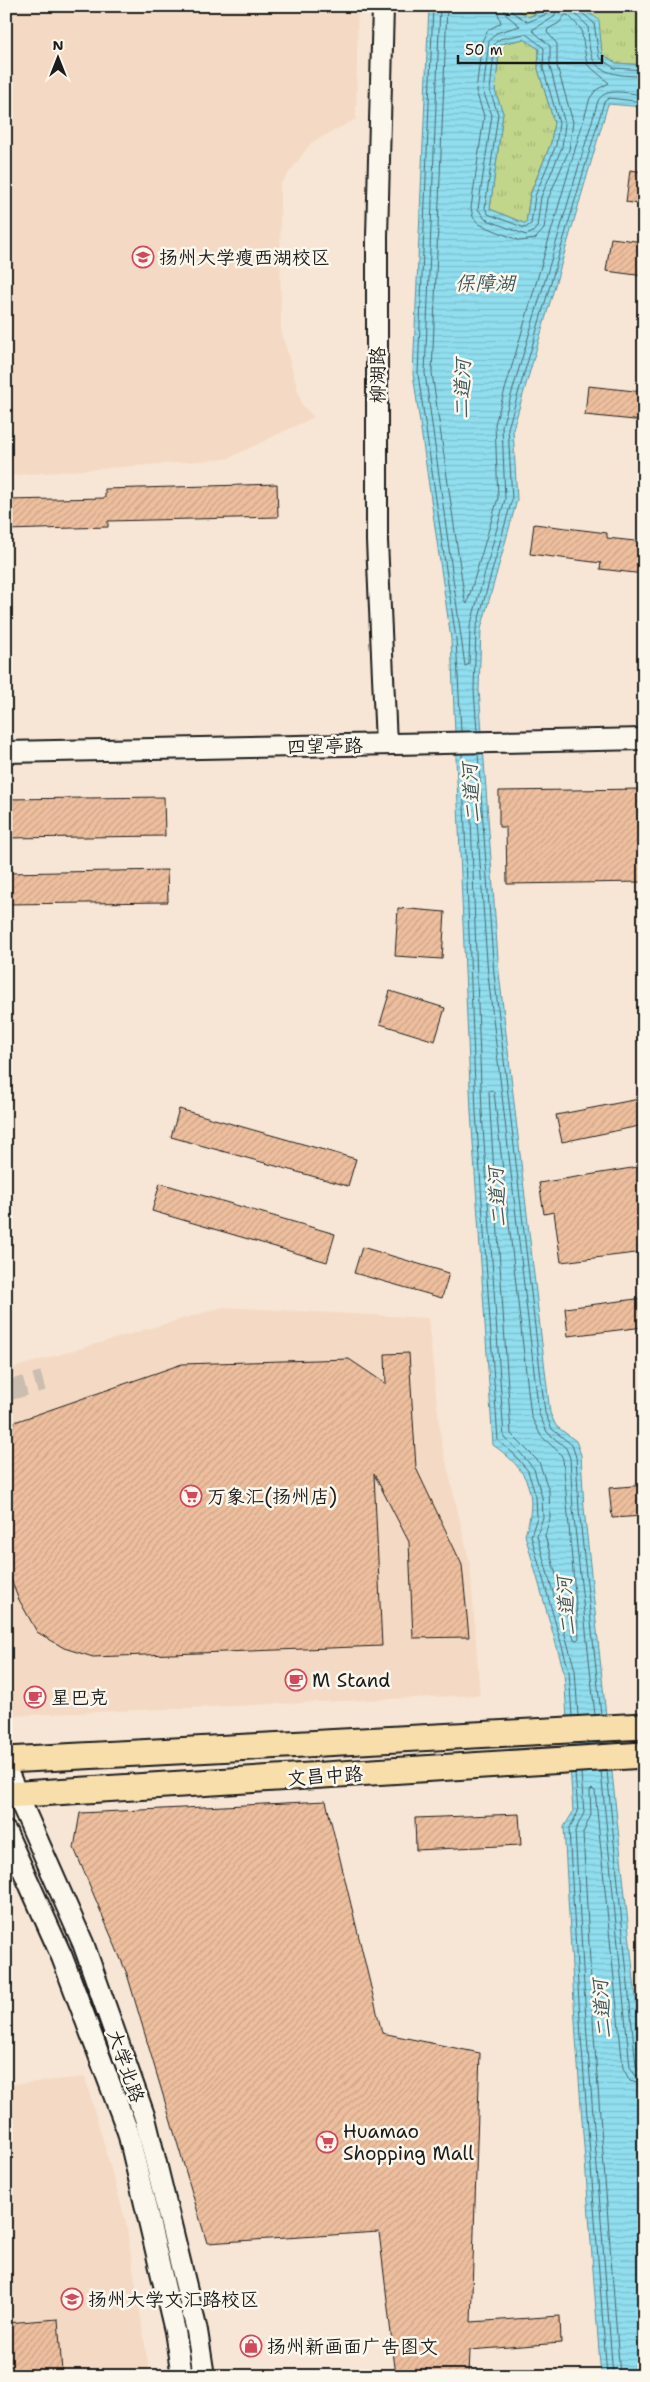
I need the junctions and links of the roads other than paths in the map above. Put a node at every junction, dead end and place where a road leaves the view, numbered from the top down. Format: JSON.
{"nodes":[{"id":1,"x":383,"y":6,"type":"edge"},
{"id":2,"x":644,"y":739,"type":"edge"},
{"id":3,"x":386,"y":744,"type":"junction"},
{"id":4,"x":6,"y":752,"type":"edge"},
{"id":5,"x":634,"y":1726,"type":"edge"},
{"id":6,"x":636,"y":1756,"type":"edge"},
{"id":7,"x":6,"y":1760,"type":"edge"},
{"id":8,"x":6,"y":1769,"type":"edge"},
{"id":9,"x":12,"y":1795,"type":"edge"},
{"id":10,"x":6,"y":1832,"type":"edge"},
{"id":11,"x":182,"y":2376,"type":"edge"},
{"id":12,"x":204,"y":2376,"type":"edge"}],
"edges":[{"from":1,"to":3,"type":"street","name":"柳湖路"},
{"from":2,"to":3,"type":"street","name":"四望亭路"},
{"from":3,"to":4,"type":"street","name":"四望亭路"},
{"from":5,"to":7,"type":"main road","name":"文昌中路"},
{"from":6,"to":9,"type":"main road","name":"文昌中路"},
{"from":8,"to":9,"type":"street","name":"大学北路"},
{"from":9,"to":12,"type":"street","name":"大学北路"},
{"from":10,"to":11,"type":"street","name":"大学北路"}]}
